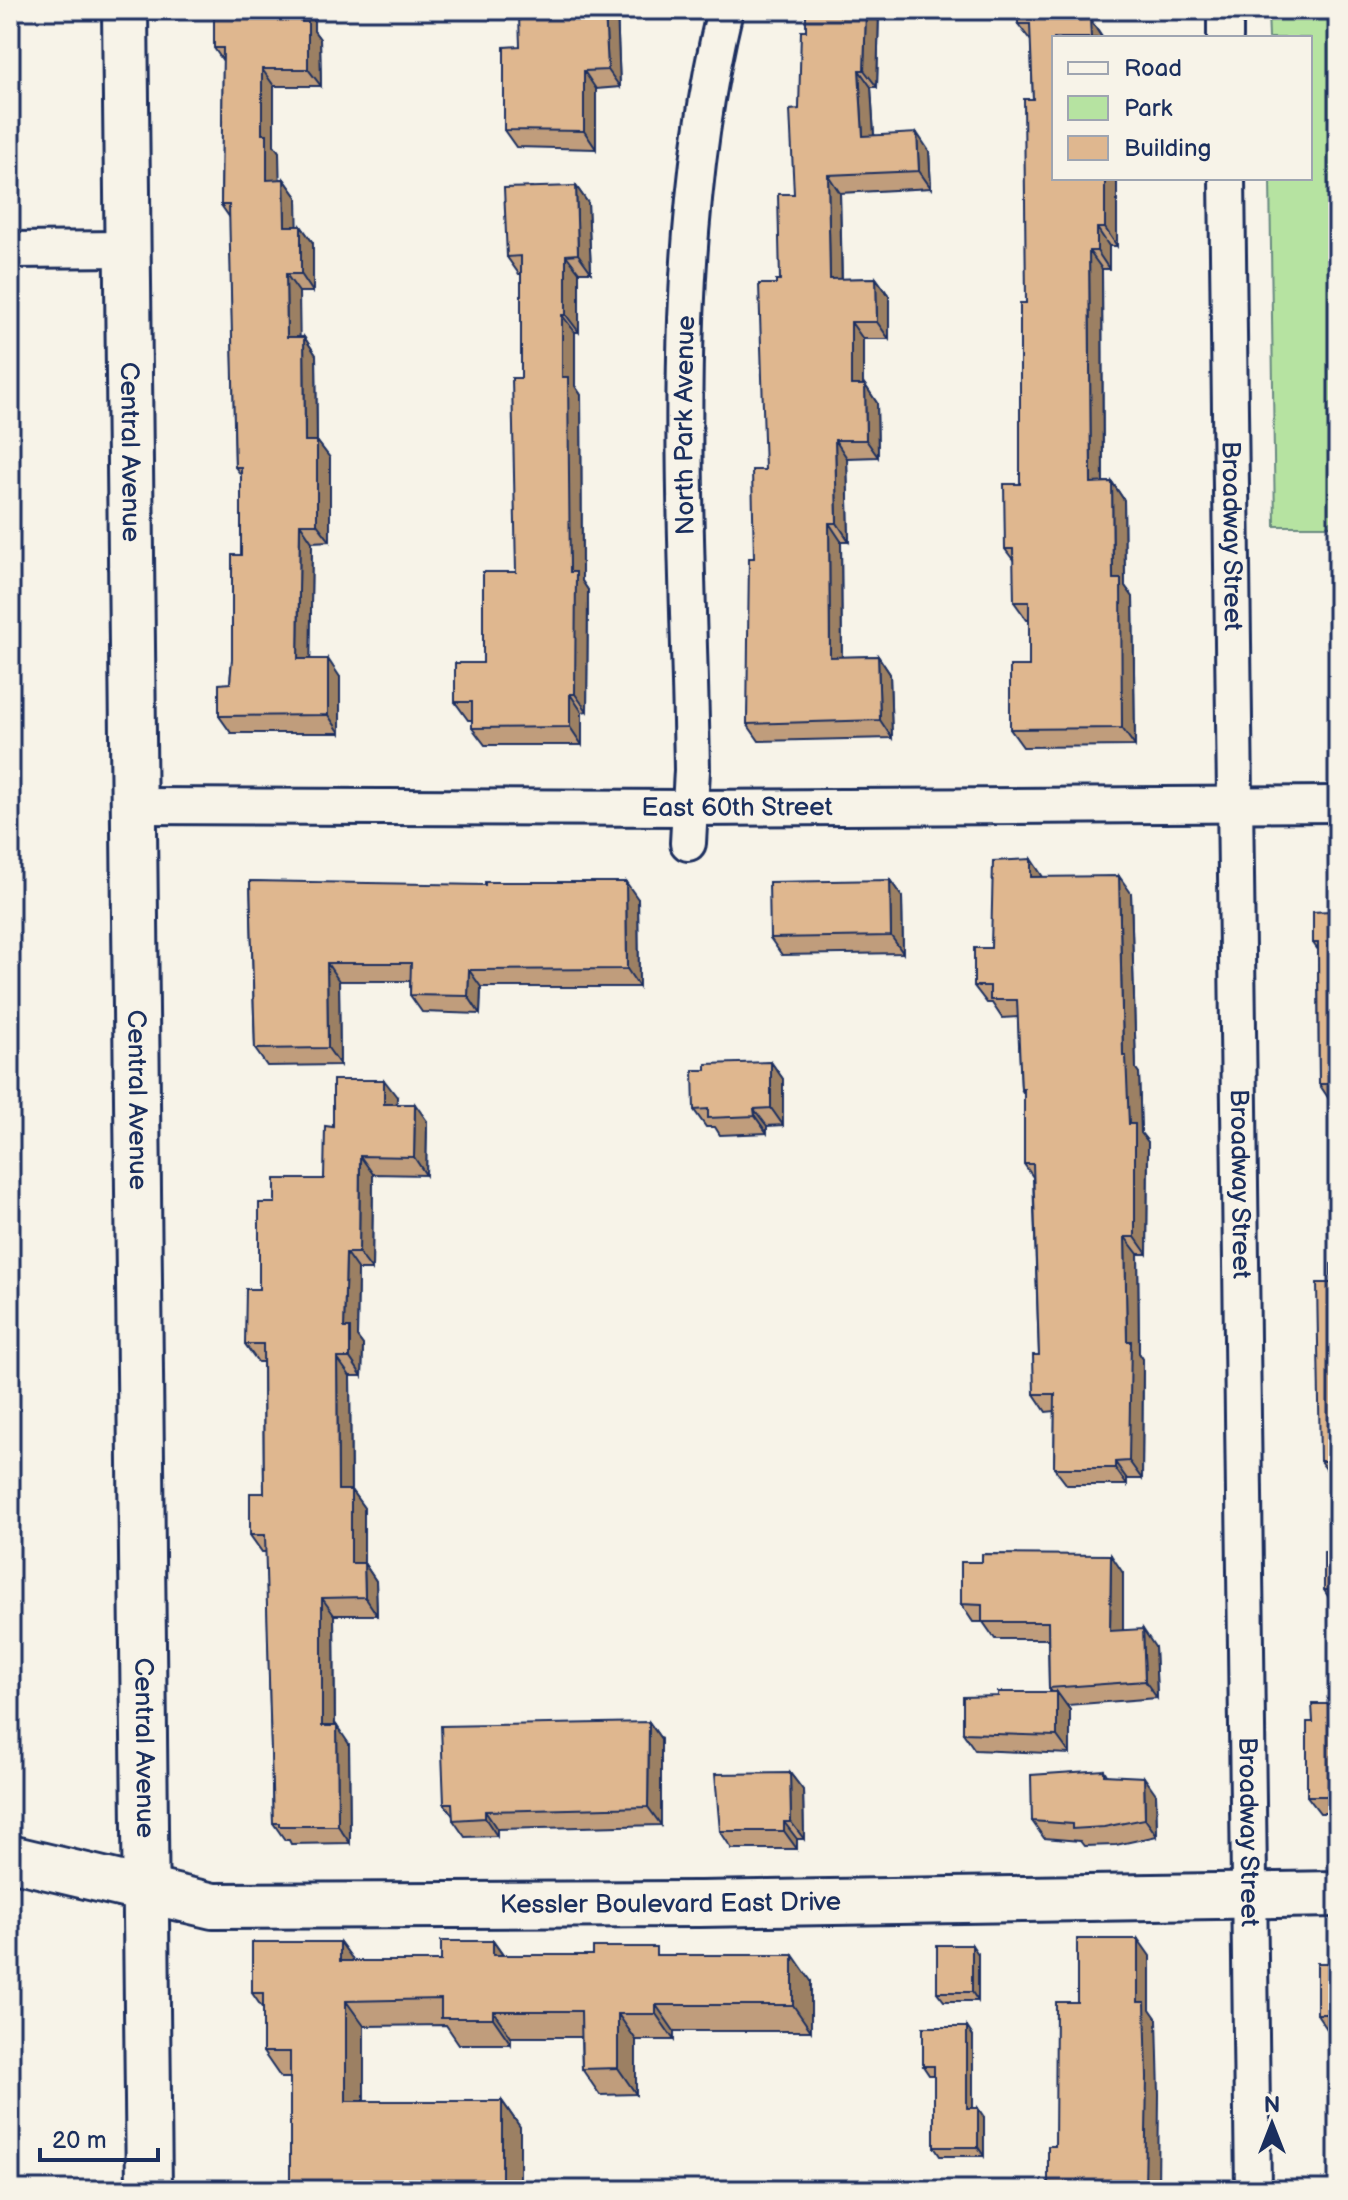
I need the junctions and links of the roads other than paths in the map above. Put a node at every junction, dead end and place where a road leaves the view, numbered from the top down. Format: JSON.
{"nodes":[{"id":1,"x":125,"y":10,"type":"edge"},
{"id":2,"x":725,"y":10,"type":"edge"},
{"id":3,"x":1225,"y":10,"type":"edge"},
{"id":4,"x":1225,"y":36,"type":"edge"},
{"id":5,"x":1227,"y":180,"type":"edge"},
{"id":6,"x":127,"y":249,"type":"junction"},
{"id":7,"x":10,"y":250,"type":"edge"},
{"id":8,"x":1236,"y":804,"type":"junction"},
{"id":9,"x":1338,"y":804,"type":"edge"},
{"id":10,"x":135,"y":806,"type":"junction"},
{"id":11,"x":689,"y":808,"type":"junction"},
{"id":12,"x":688,"y":843,"type":"dead end"},
{"id":13,"x":10,"y":1858,"type":"edge"},
{"id":14,"x":146,"y":1890,"type":"junction"},
{"id":15,"x":1338,"y":1894,"type":"edge"},
{"id":16,"x":1249,"y":1895,"type":"junction"},
{"id":17,"x":149,"y":2190,"type":"edge"},
{"id":18,"x":1253,"y":2190,"type":"edge"}],
"edges":[{"from":1,"to":6,"type":"main road","name":"Central Avenue"},
{"from":2,"to":11,"type":"street","name":"North Park Avenue"},
{"from":3,"to":4,"type":"street"},
{"from":5,"to":8,"type":"street","name":"Broadway Street"},
{"from":6,"to":7,"type":"street"},
{"from":6,"to":10,"type":"main road","name":"Central Avenue"},
{"from":8,"to":9,"type":"street","name":"East 60th Street"},
{"from":8,"to":11,"type":"street","name":"East 60th Street"},
{"from":8,"to":16,"type":"street","name":"Broadway Street"},
{"from":10,"to":11,"type":"street","name":"East 60th Street"},
{"from":10,"to":14,"type":"main road","name":"Central Avenue"},
{"from":11,"to":12,"type":"street","name":"North Park Avenue"},
{"from":13,"to":14,"type":"main road","name":"Kessler Boulevard East Drive"},
{"from":14,"to":16,"type":"main road","name":"Kessler Boulevard East Drive"},
{"from":14,"to":17,"type":"main road","name":"Central Avenue"},
{"from":15,"to":16,"type":"main road","name":"Kessler Boulevard East Drive"},
{"from":16,"to":18,"type":"street","name":"Broadway Street"}]}
